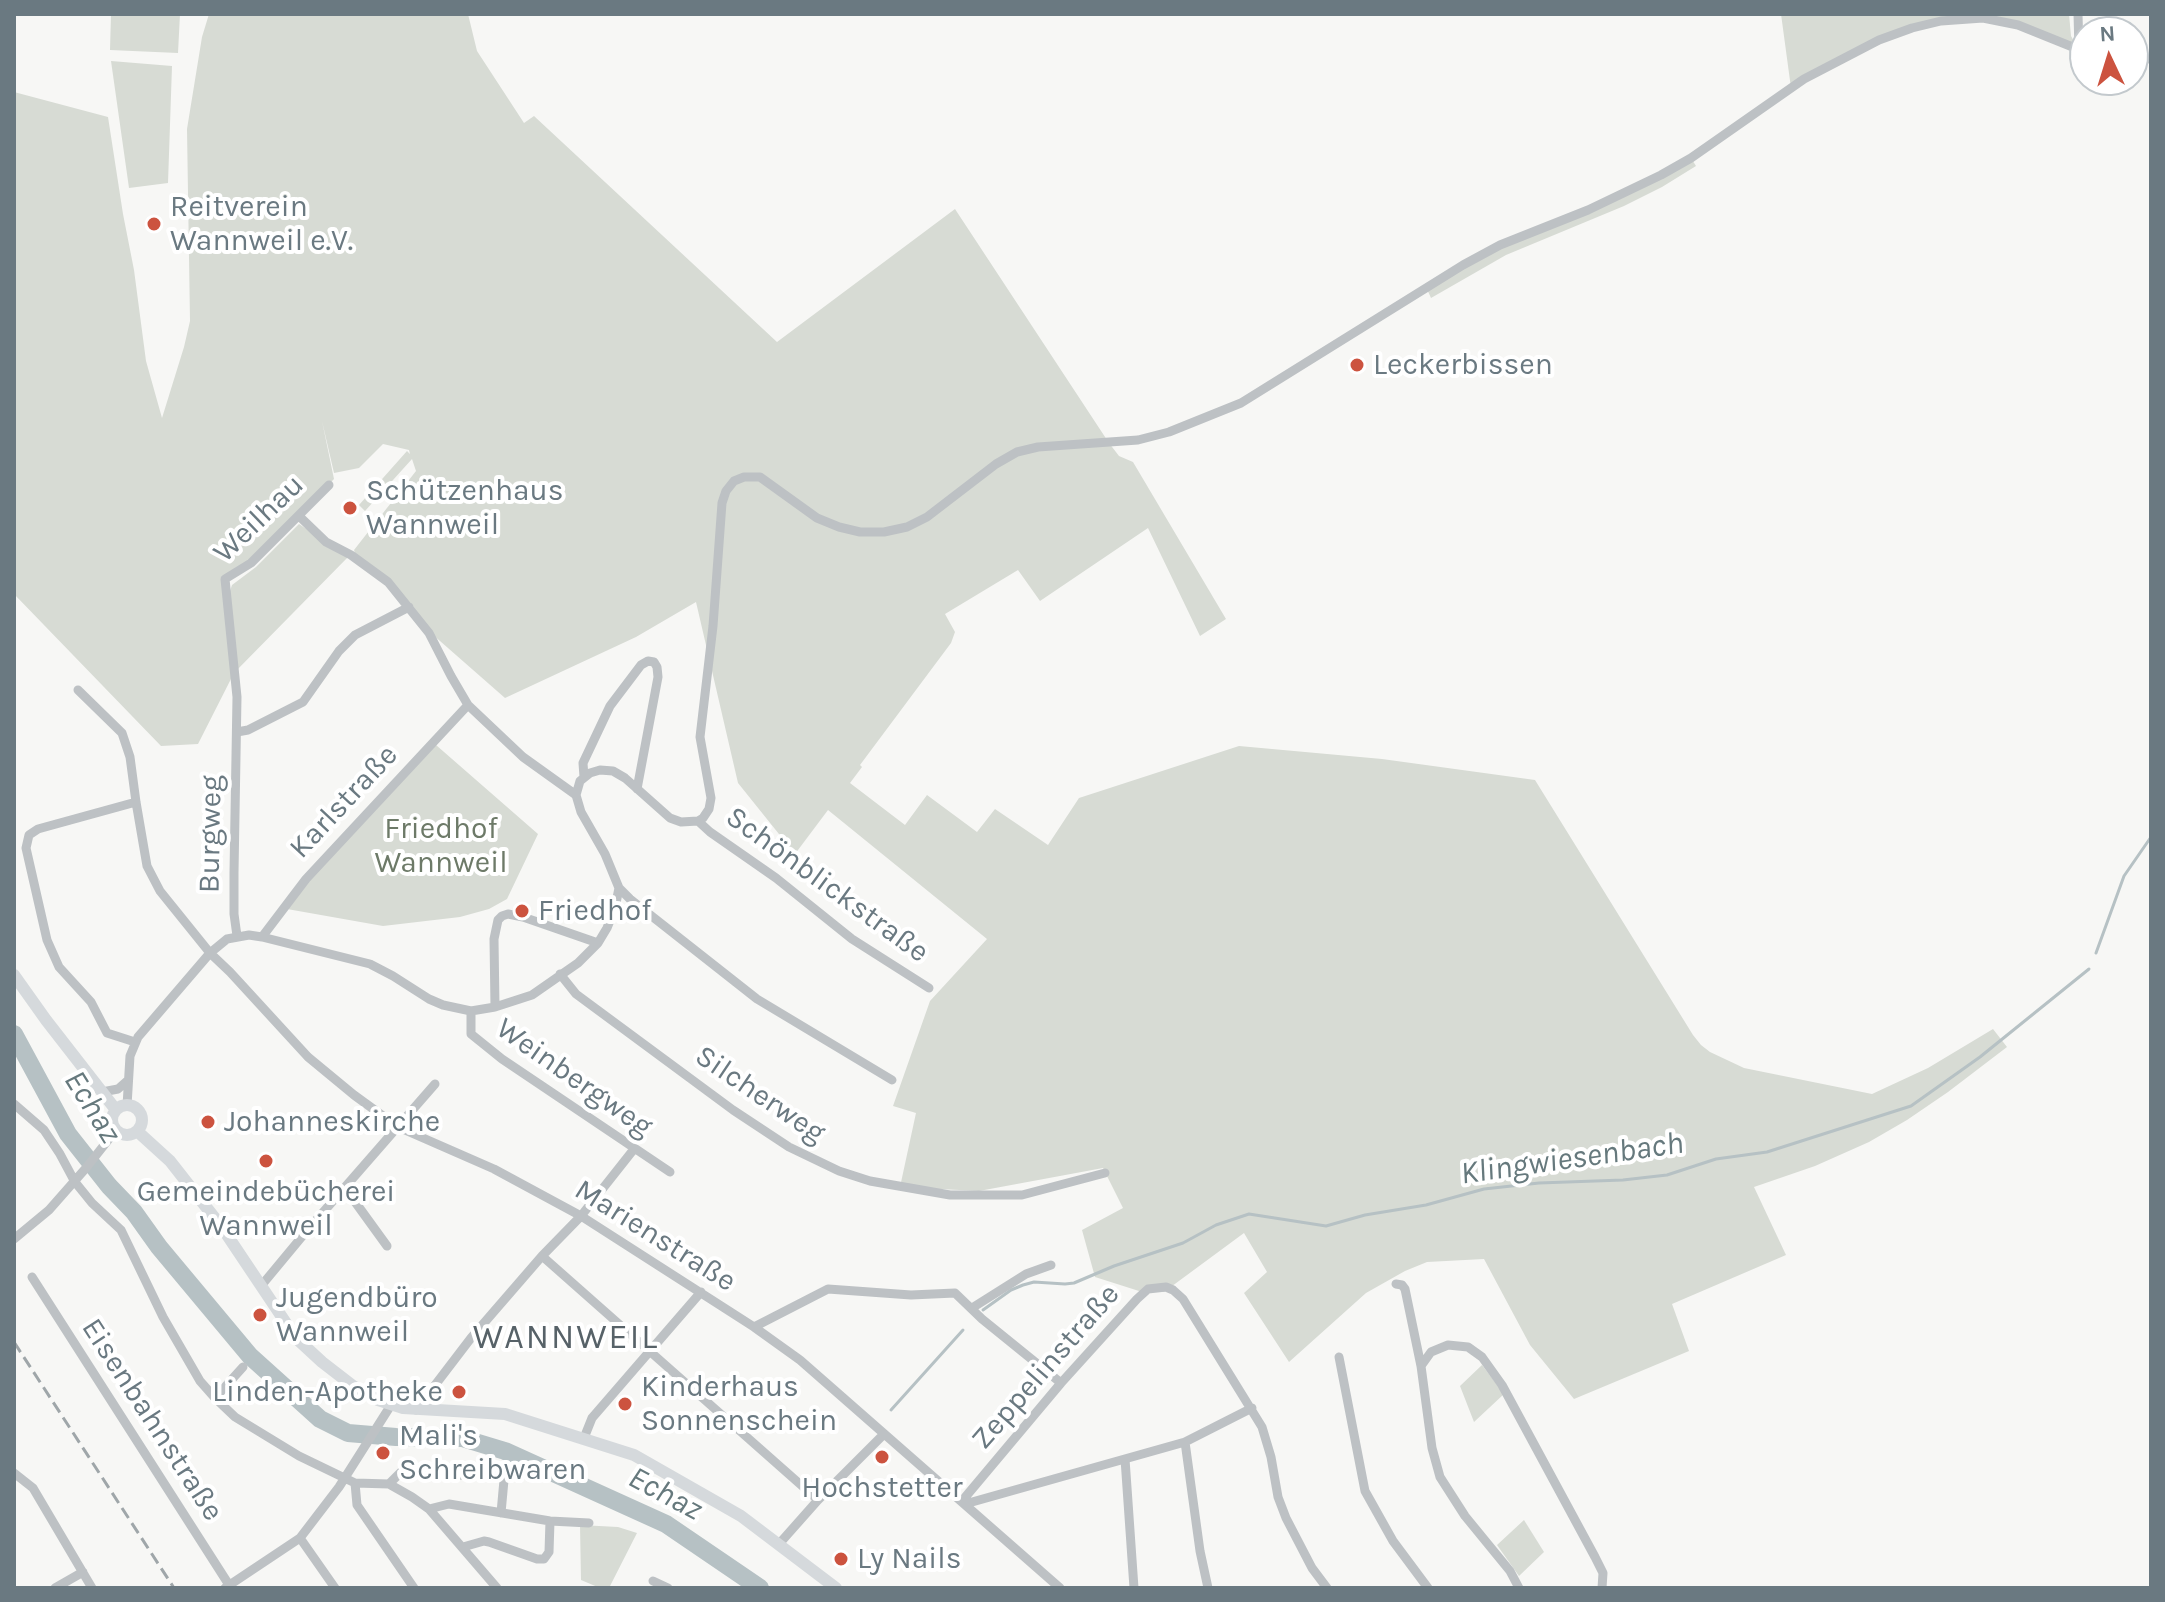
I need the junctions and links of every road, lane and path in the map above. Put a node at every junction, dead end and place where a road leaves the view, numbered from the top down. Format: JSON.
{"nodes":[{"id":1,"x":2069,"y":46,"type":"edge"},
{"id":2,"x":329,"y":485,"type":"dead end"},
{"id":3,"x":299,"y":516,"type":"junction"},
{"id":4,"x":409,"y":607,"type":"junction"},
{"id":5,"x":78,"y":690,"type":"dead end"},
{"id":6,"x":468,"y":705,"type":"junction"},
{"id":7,"x":237,"y":732,"type":"junction"},
{"id":8,"x":584,"y":777,"type":"junction"},
{"id":9,"x":637,"y":789,"type":"junction"},
{"id":10,"x":576,"y":795,"type":"junction"},
{"id":11,"x":136,"y":802,"type":"junction"},
{"id":12,"x":698,"y":821,"type":"junction"},
{"id":13,"x":619,"y":888,"type":"junction"},
{"id":14,"x":237,"y":936,"type":"junction"},
{"id":15,"x":262,"y":937,"type":"junction"},
{"id":16,"x":598,"y":943,"type":"junction"},
{"id":17,"x":210,"y":953,"type":"junction"},
{"id":18,"x":560,"y":974,"type":"junction"},
{"id":19,"x":14,"y":975,"type":"edge"},
{"id":20,"x":929,"y":988,"type":"dead end"},
{"id":21,"x":495,"y":1007,"type":"junction"},
{"id":22,"x":471,"y":1011,"type":"junction"},
{"id":23,"x":135,"y":1042,"type":"junction"},
{"id":24,"x":892,"y":1080,"type":"dead end"},
{"id":25,"x":127,"y":1081,"type":"junction"},
{"id":26,"x":435,"y":1084,"type":"dead end"},
{"id":27,"x":102,"y":1092,"type":"junction"},
{"id":28,"x":14,"y":1104,"type":"edge"},
{"id":29,"x":122,"y":1108,"type":"junction"},
{"id":30,"x":398,"y":1127,"type":"junction"},
{"id":31,"x":116,"y":1130,"type":"junction"},
{"id":32,"x":137,"y":1131,"type":"junction"},
{"id":33,"x":634,"y":1149,"type":"junction"},
{"id":34,"x":670,"y":1172,"type":"dead end"},
{"id":35,"x":1105,"y":1173,"type":"dead end"},
{"id":36,"x":75,"y":1182,"type":"junction"},
{"id":37,"x":345,"y":1188,"type":"junction"},
{"id":38,"x":581,"y":1216,"type":"junction"},
{"id":39,"x":14,"y":1239,"type":"edge"},
{"id":40,"x":387,"y":1246,"type":"dead end"},
{"id":41,"x":542,"y":1256,"type":"junction"},
{"id":42,"x":1051,"y":1265,"type":"dead end"},
{"id":43,"x":32,"y":1277,"type":"dead end"},
{"id":44,"x":1396,"y":1284,"type":"dead end"},
{"id":45,"x":261,"y":1286,"type":"junction"},
{"id":46,"x":701,"y":1292,"type":"junction"},
{"id":47,"x":972,"y":1308,"type":"junction"},
{"id":48,"x":754,"y":1327,"type":"junction"},
{"id":49,"x":651,"y":1352,"type":"junction"},
{"id":50,"x":1339,"y":1357,"type":"dead end"},
{"id":51,"x":1421,"y":1366,"type":"junction"},
{"id":52,"x":243,"y":1367,"type":"dead end"},
{"id":53,"x":1061,"y":1383,"type":"junction"},
{"id":54,"x":215,"y":1398,"type":"junction"},
{"id":55,"x":391,"y":1405,"type":"junction"},
{"id":56,"x":1252,"y":1408,"type":"junction"},
{"id":57,"x":416,"y":1410,"type":"junction"},
{"id":58,"x":884,"y":1434,"type":"junction"},
{"id":59,"x":584,"y":1438,"type":"junction"},
{"id":60,"x":1185,"y":1442,"type":"junction"},
{"id":61,"x":1125,"y":1459,"type":"junction"},
{"id":62,"x":14,"y":1473,"type":"edge"},
{"id":63,"x":345,"y":1478,"type":"junction"},
{"id":64,"x":355,"y":1483,"type":"junction"},
{"id":65,"x":389,"y":1484,"type":"junction"},
{"id":66,"x":818,"y":1500,"type":"junction"},
{"id":67,"x":964,"y":1502,"type":"junction"},
{"id":68,"x":429,"y":1509,"type":"junction"},
{"id":69,"x":501,"y":1513,"type":"junction"},
{"id":70,"x":550,"y":1521,"type":"junction"},
{"id":71,"x":589,"y":1523,"type":"dead end"},
{"id":72,"x":300,"y":1538,"type":"junction"},
{"id":73,"x":779,"y":1544,"type":"junction"},
{"id":74,"x":463,"y":1547,"type":"junction"},
{"id":75,"x":83,"y":1572,"type":"junction"},
{"id":76,"x":653,"y":1581,"type":"dead end"},
{"id":77,"x":228,"y":1587,"type":"edge"},
{"id":78,"x":55,"y":1588,"type":"edge"},
{"id":79,"x":92,"y":1588,"type":"edge"},
{"id":80,"x":335,"y":1588,"type":"edge"},
{"id":81,"x":414,"y":1588,"type":"edge"},
{"id":82,"x":497,"y":1588,"type":"edge"},
{"id":83,"x":668,"y":1588,"type":"edge"},
{"id":84,"x":836,"y":1588,"type":"edge"},
{"id":85,"x":1060,"y":1588,"type":"edge"},
{"id":86,"x":1134,"y":1588,"type":"edge"},
{"id":87,"x":1208,"y":1588,"type":"edge"},
{"id":88,"x":1327,"y":1588,"type":"edge"},
{"id":89,"x":1428,"y":1588,"type":"edge"},
{"id":90,"x":1519,"y":1588,"type":"edge"},
{"id":91,"x":1602,"y":1588,"type":"edge"}],
"edges":[{"from":1,"to":12,"type":"street"},
{"from":2,"to":3,"type":"street","name":"Weilhau"},
{"from":3,"to":4,"type":"street"},
{"from":3,"to":7,"type":"street","name":"Weilhau"},
{"from":4,"to":6,"type":"street"},
{"from":4,"to":7,"type":"street"},
{"from":5,"to":11,"type":"street","name":"Marienstraße"},
{"from":6,"to":10,"type":"street"},
{"from":6,"to":15,"type":"street","name":"Karlstraße"},
{"from":7,"to":14,"type":"street","name":"Burgweg"},
{"from":8,"to":9,"type":"street"},
{"from":8,"to":9,"type":"street"},
{"from":8,"to":10,"type":"street"},
{"from":9,"to":12,"type":"street"},
{"from":10,"to":13,"type":"street"},
{"from":11,"to":17,"type":"street","name":"Marienstraße"},
{"from":11,"to":23,"type":"street"},
{"from":12,"to":20,"type":"street","name":"Schönblickstraße"},
{"from":13,"to":16,"type":"street"},
{"from":13,"to":24,"type":"street"},
{"from":14,"to":15,"type":"street"},
{"from":14,"to":17,"type":"street"},
{"from":15,"to":22,"type":"street"},
{"from":16,"to":18,"type":"street"},
{"from":16,"to":21,"type":"street"},
{"from":17,"to":23,"type":"street"},
{"from":17,"to":30,"type":"street","name":"Marienstraße"},
{"from":18,"to":21,"type":"street"},
{"from":18,"to":35,"type":"street","name":"Silcherweg"},
{"from":19,"to":27,"type":"main road"},
{"from":21,"to":22,"type":"street"},
{"from":22,"to":33,"type":"street","name":"Weinbergweg"},
{"from":23,"to":25,"type":"street"},
{"from":25,"to":27,"type":"street"},
{"from":25,"to":29,"type":"street"},
{"from":26,"to":30,"type":"street"},
{"from":27,"to":29,"type":"main road"},
{"from":28,"to":36,"type":"street"},
{"from":29,"to":31,"type":"main road"},
{"from":29,"to":32,"type":"main road"},
{"from":30,"to":37,"type":"street"},
{"from":30,"to":38,"type":"street","name":"Marienstraße"},
{"from":31,"to":32,"type":"main road"},
{"from":31,"to":36,"type":"street"},
{"from":32,"to":45,"type":"main road"},
{"from":33,"to":34,"type":"street","name":"Weinbergweg"},
{"from":33,"to":38,"type":"street"},
{"from":36,"to":39,"type":"street"},
{"from":36,"to":54,"type":"street"},
{"from":37,"to":40,"type":"street"},
{"from":37,"to":45,"type":"street"},
{"from":38,"to":41,"type":"street"},
{"from":38,"to":46,"type":"street","name":"Marienstraße"},
{"from":41,"to":49,"type":"street"},
{"from":41,"to":57,"type":"street"},
{"from":42,"to":47,"type":"street"},
{"from":43,"to":77,"type":"street","name":"Eisenbahnstraße"},
{"from":44,"to":51,"type":"street"},
{"from":45,"to":55,"type":"main road"},
{"from":46,"to":48,"type":"street","name":"Marienstraße"},
{"from":46,"to":49,"type":"street"},
{"from":47,"to":48,"type":"street"},
{"from":47,"to":53,"type":"street"},
{"from":48,"to":58,"type":"street","name":"Marienstraße"},
{"from":49,"to":59,"type":"street"},
{"from":49,"to":66,"type":"street"},
{"from":50,"to":89,"type":"street"},
{"from":51,"to":90,"type":"street"},
{"from":51,"to":91,"type":"street"},
{"from":52,"to":54,"type":"street"},
{"from":53,"to":56,"type":"street","name":"Zeppelinstraße"},
{"from":53,"to":67,"type":"street","name":"Zeppelinstraße"},
{"from":54,"to":63,"type":"street"},
{"from":55,"to":57,"type":"main road"},
{"from":55,"to":63,"type":"street"},
{"from":56,"to":60,"type":"street"},
{"from":56,"to":88,"type":"street","name":"Zeppelinstraße"},
{"from":57,"to":59,"type":"main road"},
{"from":58,"to":66,"type":"street"},
{"from":58,"to":67,"type":"street","name":"Marienstraße"},
{"from":59,"to":73,"type":"main road"},
{"from":60,"to":61,"type":"street"},
{"from":60,"to":87,"type":"street"},
{"from":61,"to":67,"type":"street"},
{"from":61,"to":86,"type":"street"},
{"from":62,"to":75,"type":"street"},
{"from":63,"to":64,"type":"street"},
{"from":63,"to":72,"type":"street"},
{"from":64,"to":65,"type":"street"},
{"from":64,"to":81,"type":"street"},
{"from":65,"to":68,"type":"street"},
{"from":65,"to":69,"type":"street"},
{"from":66,"to":73,"type":"street"},
{"from":67,"to":85,"type":"street","name":"Marienstraße"},
{"from":68,"to":69,"type":"street"},
{"from":68,"to":74,"type":"street"},
{"from":69,"to":70,"type":"street"},
{"from":70,"to":71,"type":"street"},
{"from":70,"to":74,"type":"street"},
{"from":72,"to":77,"type":"street"},
{"from":72,"to":80,"type":"street"},
{"from":73,"to":84,"type":"main road"},
{"from":74,"to":82,"type":"street"},
{"from":75,"to":78,"type":"street"},
{"from":75,"to":79,"type":"street"},
{"from":76,"to":83,"type":"street"}]}
